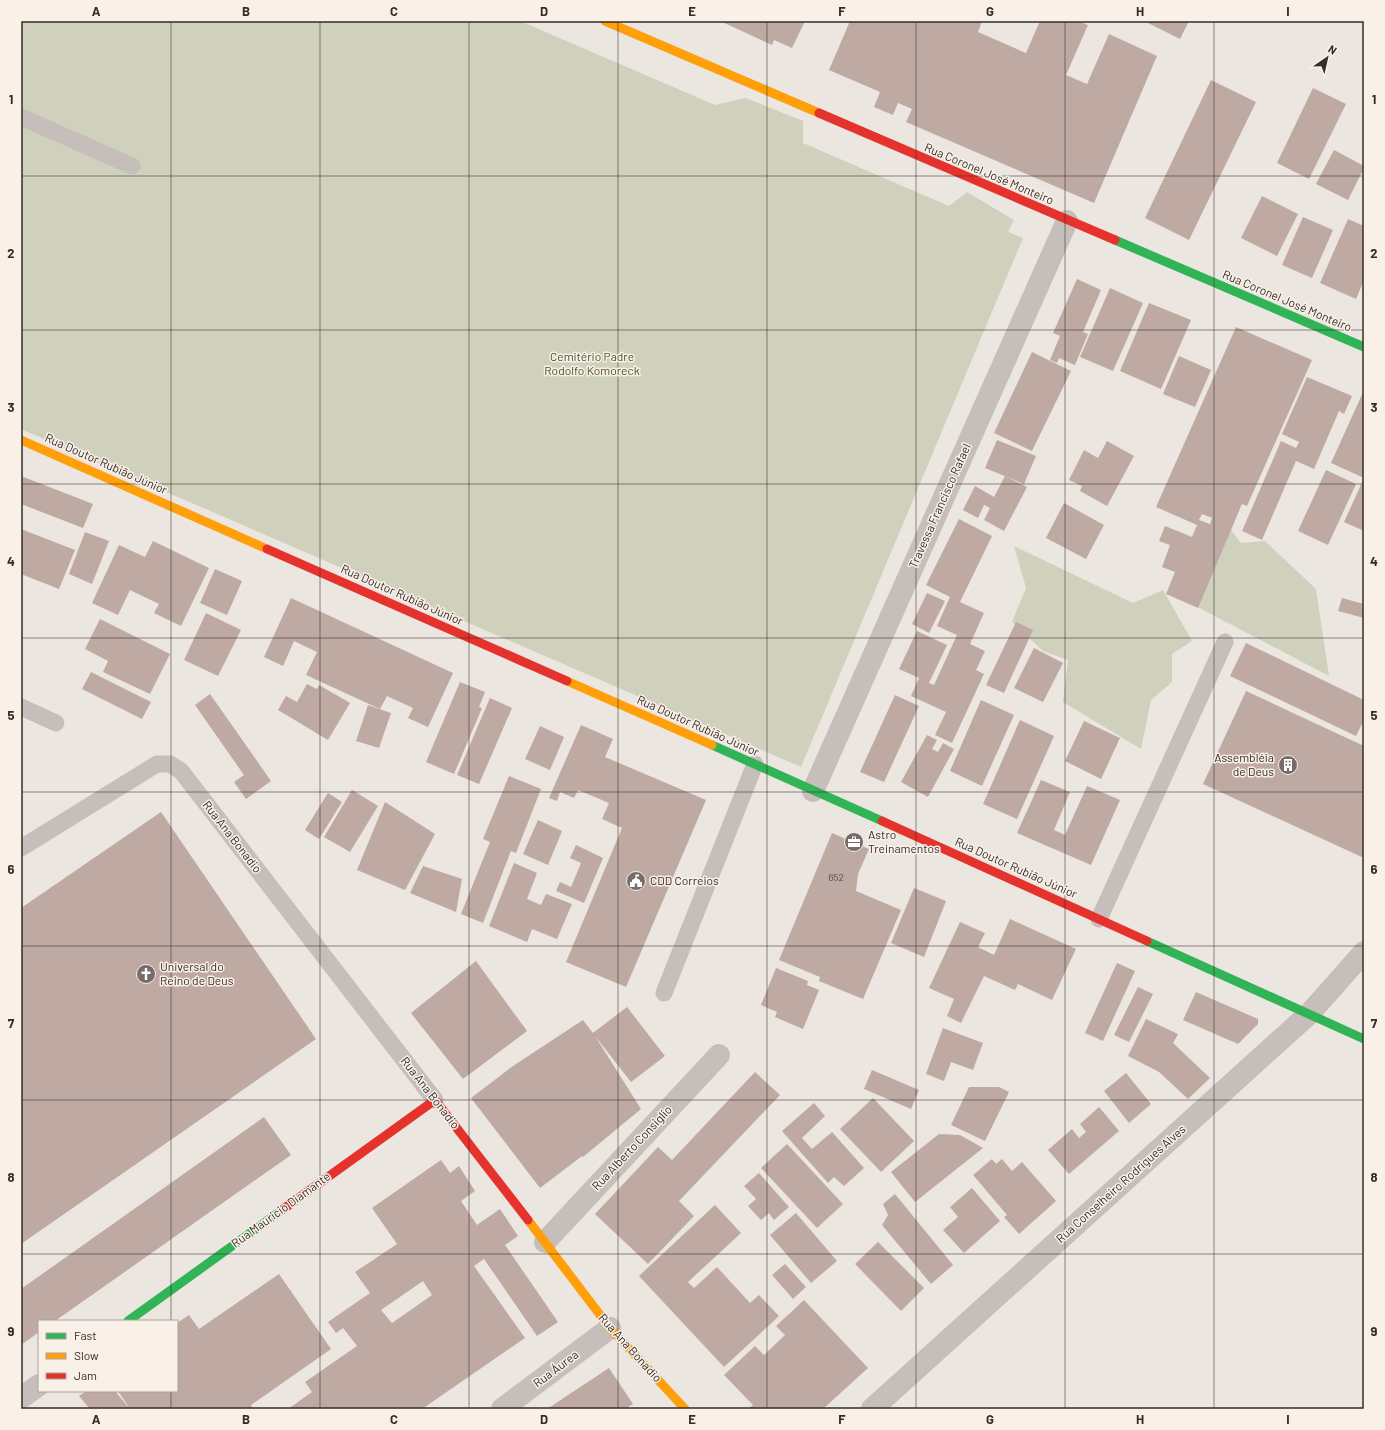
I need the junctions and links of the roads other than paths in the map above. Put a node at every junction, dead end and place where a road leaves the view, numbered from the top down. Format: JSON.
{"nodes":[{"id":1,"x":605,"y":21,"type":"edge"},
{"id":2,"x":21,"y":117,"type":"edge"},
{"id":3,"x":132,"y":166,"type":"dead end"},
{"id":4,"x":1067,"y":221,"type":"junction"},
{"id":5,"x":1364,"y":347,"type":"edge"},
{"id":6,"x":21,"y":440,"type":"edge"},
{"id":7,"x":1225,"y":642,"type":"dead end"},
{"id":8,"x":21,"y":707,"type":"edge"},
{"id":9,"x":56,"y":723,"type":"dead end"},
{"id":10,"x":755,"y":764,"type":"junction"},
{"id":11,"x":813,"y":791,"type":"junction"},
{"id":12,"x":21,"y":848,"type":"edge"},
{"id":13,"x":1099,"y":919,"type":"junction"},
{"id":14,"x":1364,"y":952,"type":"edge"},
{"id":15,"x":664,"y":994,"type":"dead end"},
{"id":16,"x":1309,"y":1014,"type":"junction"},
{"id":17,"x":1364,"y":1039,"type":"edge"},
{"id":18,"x":719,"y":1055,"type":"dead end"},
{"id":19,"x":435,"y":1100,"type":"junction"},
{"id":20,"x":545,"y":1242,"type":"junction"},
{"id":21,"x":129,"y":1320,"type":"edge"},
{"id":22,"x":610,"y":1328,"type":"junction"},
{"id":23,"x":38,"y":1386,"type":"edge"},
{"id":24,"x":21,"y":1398,"type":"edge"},
{"id":25,"x":502,"y":1409,"type":"edge"},
{"id":26,"x":685,"y":1409,"type":"edge"},
{"id":27,"x":872,"y":1409,"type":"edge"}],
"edges":[{"from":1,"to":4,"type":"street","name":"Rua Coronel José Monteiro"},
{"from":2,"to":3,"type":"lane"},
{"from":4,"to":5,"type":"street","name":"Rua Coronel José Monteiro"},
{"from":4,"to":11,"type":"street","name":"Travessa Francisco Rafael"},
{"from":6,"to":10,"type":"street","name":"Rua Doutor Rubião Júnior"},
{"from":7,"to":13,"type":"lane"},
{"from":8,"to":9,"type":"lane"},
{"from":10,"to":11,"type":"street","name":"Rua Doutor Rubião Júnior"},
{"from":10,"to":15,"type":"lane"},
{"from":11,"to":13,"type":"street","name":"Rua Doutor Rubião Júnior"},
{"from":12,"to":19,"type":"lane","name":"Rua Ana Bonadio"},
{"from":13,"to":16,"type":"street","name":"Rua Doutor Rubião Júnior"},
{"from":14,"to":16,"type":"street","name":"Rua Conselheiro Rodrigues Alves"},
{"from":16,"to":17,"type":"street","name":"Rua Doutor Rubião Júnior"},
{"from":16,"to":27,"type":"street","name":"Rua Conselheiro Rodrigues Alves"},
{"from":18,"to":20,"type":"street","name":"Rua Alberto Consiglio"},
{"from":19,"to":20,"type":"street","name":"Rua Ana Bonadio"},
{"from":19,"to":21,"type":"street","name":"Rua Mauricio Diamante"},
{"from":20,"to":22,"type":"street","name":"Rua Ana Bonadio"},
{"from":22,"to":25,"type":"street","name":"Rua Áurea"},
{"from":22,"to":26,"type":"street","name":"Rua Ana Bonadio"},
{"from":23,"to":24,"type":"street"}]}
